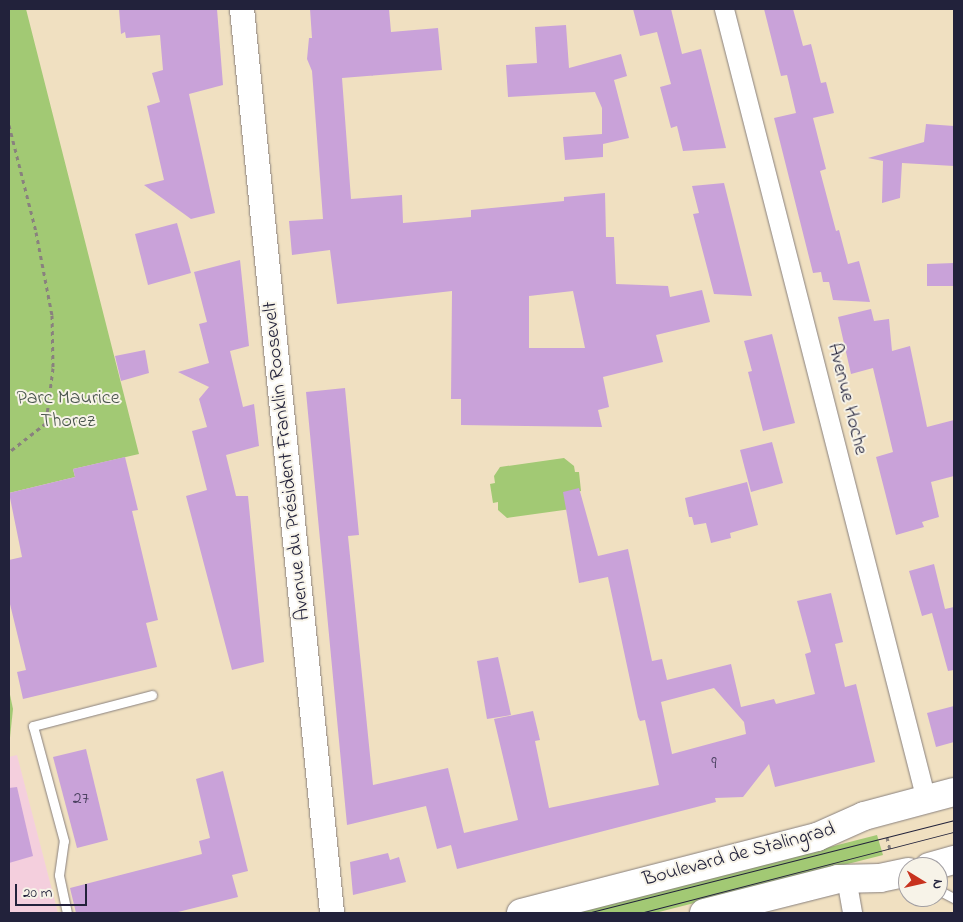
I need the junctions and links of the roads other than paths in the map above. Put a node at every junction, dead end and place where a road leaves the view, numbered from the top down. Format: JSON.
{"nodes":[{"id":1,"x":242,"y":9,"type":"edge"},
{"id":2,"x":724,"y":9,"type":"edge"},
{"id":3,"x":152,"y":695,"type":"dead end"},
{"id":4,"x":954,"y":792,"type":"edge"},
{"id":5,"x":926,"y":800,"type":"junction"},
{"id":6,"x":898,"y":874,"type":"edge"},
{"id":7,"x":846,"y":878,"type":"junction"},
{"id":8,"x":67,"y":913,"type":"edge"},
{"id":9,"x":332,"y":913,"type":"edge"},
{"id":10,"x":521,"y":913,"type":"edge"},
{"id":11,"x":704,"y":913,"type":"edge"},
{"id":12,"x":852,"y":913,"type":"edge"}],
"edges":[{"from":1,"to":9,"type":"street","name":"Avenue du Président Franklin Roosevelt"},
{"from":2,"to":5,"type":"street","name":"Avenue Hoche"},
{"from":3,"to":8,"type":"lane"},
{"from":4,"to":5,"type":"main road","name":"Boulevard de Stalingrad"},
{"from":5,"to":10,"type":"main road","name":"Boulevard de Stalingrad"},
{"from":6,"to":7,"type":"main road"},
{"from":7,"to":11,"type":"main road"},
{"from":7,"to":12,"type":"street"}]}
